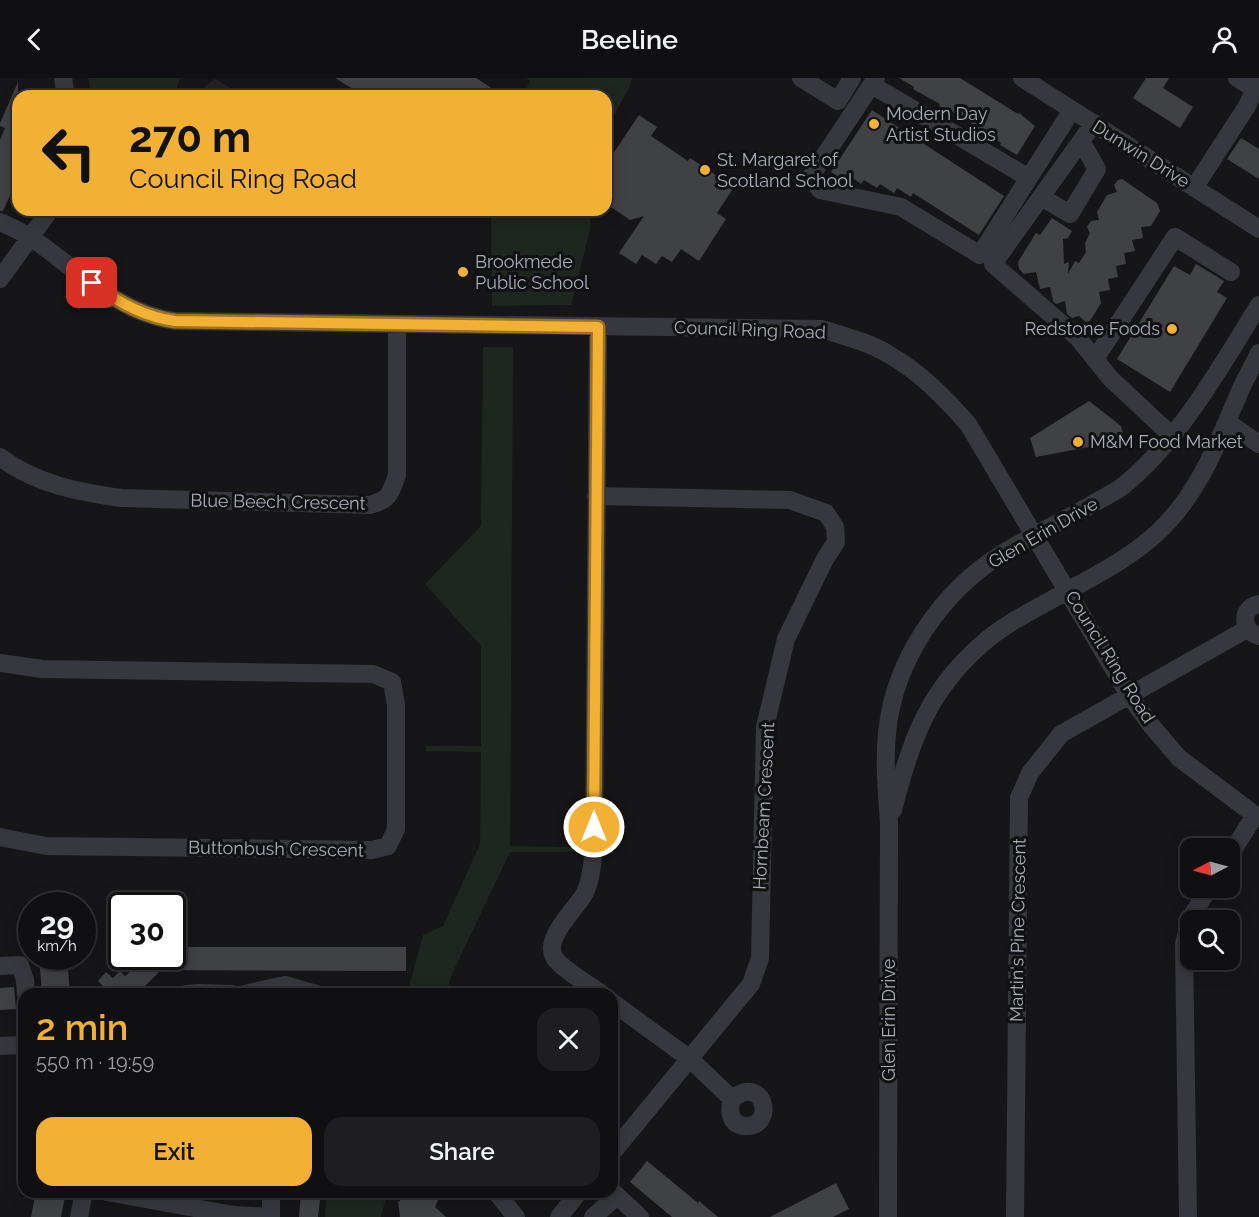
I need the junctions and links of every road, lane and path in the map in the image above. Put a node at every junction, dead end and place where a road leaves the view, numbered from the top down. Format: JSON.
{"nodes":[{"id":1,"x":801,"y":78,"type":"edge"},
{"id":2,"x":852,"y":78,"type":"edge"},
{"id":3,"x":1022,"y":78,"type":"edge"},
{"id":4,"x":1237,"y":78,"type":"edge"},
{"id":5,"x":874,"y":81,"type":"edge"},
{"id":6,"x":1257,"y":87,"type":"edge"},
{"id":7,"x":1072,"y":110,"type":"junction"},
{"id":8,"x":1094,"y":123,"type":"junction"},
{"id":9,"x":1081,"y":141,"type":"junction"},
{"id":10,"x":1029,"y":178,"type":"junction"},
{"id":11,"x":1194,"y":188,"type":"junction"},
{"id":12,"x":1041,"y":197,"type":"junction"},
{"id":13,"x":46,"y":216,"type":"edge"},
{"id":14,"x":0,"y":222,"type":"edge"},
{"id":15,"x":1259,"y":229,"type":"edge"},
{"id":16,"x":31,"y":238,"type":"junction"},
{"id":17,"x":1231,"y":272,"type":"dead end"},
{"id":18,"x":0,"y":279,"type":"edge"},
{"id":19,"x":1259,"y":305,"type":"edge"},
{"id":20,"x":397,"y":324,"type":"junction"},
{"id":21,"x":598,"y":327,"type":"junction"},
{"id":22,"x":1259,"y":353,"type":"edge"},
{"id":23,"x":1095,"y":359,"type":"junction"},
{"id":24,"x":1227,"y":422,"type":"junction"},
{"id":25,"x":1171,"y":435,"type":"junction"},
{"id":26,"x":1259,"y":444,"type":"edge"},
{"id":27,"x":0,"y":457,"type":"edge"},
{"id":28,"x":596,"y":495,"type":"junction"},
{"id":29,"x":1035,"y":535,"type":"junction"},
{"id":30,"x":1069,"y":590,"type":"junction"},
{"id":31,"x":1259,"y":604,"type":"edge"},
{"id":32,"x":1253,"y":633,"type":"edge"},
{"id":33,"x":0,"y":663,"type":"edge"},
{"id":34,"x":1129,"y":695,"type":"junction"},
{"id":35,"x":1257,"y":816,"type":"edge"},
{"id":36,"x":889,"y":824,"type":"junction"},
{"id":37,"x":0,"y":837,"type":"edge"},
{"id":38,"x":1240,"y":841,"type":"edge"},
{"id":39,"x":1203,"y":898,"type":"edge"},
{"id":40,"x":0,"y":966,"type":"edge"},
{"id":41,"x":26,"y":988,"type":"edge"},
{"id":42,"x":271,"y":988,"type":"edge"},
{"id":43,"x":295,"y":988,"type":"edge"},
{"id":44,"x":594,"y":988,"type":"edge"},
{"id":45,"x":618,"y":1006,"type":"edge"},
{"id":46,"x":18,"y":1046,"type":"edge"},
{"id":47,"x":0,"y":1047,"type":"edge"},
{"id":48,"x":690,"y":1059,"type":"junction"},
{"id":49,"x":732,"y":1099,"type":"dead end"},
{"id":50,"x":618,"y":1146,"type":"edge"},
{"id":51,"x":618,"y":1196,"type":"edge"},
{"id":52,"x":83,"y":1198,"type":"edge"},
{"id":53,"x":140,"y":1198,"type":"edge"},
{"id":54,"x":271,"y":1198,"type":"edge"},
{"id":55,"x":501,"y":1198,"type":"edge"},
{"id":56,"x":574,"y":1198,"type":"edge"},
{"id":57,"x":610,"y":1198,"type":"edge"},
{"id":58,"x":79,"y":1217,"type":"edge"},
{"id":59,"x":516,"y":1217,"type":"edge"},
{"id":60,"x":559,"y":1217,"type":"edge"},
{"id":61,"x":593,"y":1217,"type":"edge"},
{"id":62,"x":640,"y":1217,"type":"edge"},
{"id":63,"x":888,"y":1217,"type":"edge"},
{"id":64,"x":1015,"y":1217,"type":"edge"},
{"id":65,"x":1188,"y":1217,"type":"edge"}],
"edges":[{"from":1,"to":2,"type":"street"},
{"from":3,"to":7,"type":"street","name":"Dunwin Drive"},
{"from":4,"to":6,"type":"street"},
{"from":5,"to":10,"type":"street"},
{"from":5,"to":10,"type":"street"},
{"from":6,"to":11,"type":"street"},
{"from":7,"to":8,"type":"street","name":"Dunwin Drive"},
{"from":7,"to":10,"type":"street"},
{"from":8,"to":9,"type":"street"},
{"from":8,"to":11,"type":"street","name":"Dunwin Drive"},
{"from":9,"to":12,"type":"street"},
{"from":9,"to":12,"type":"street"},
{"from":11,"to":15,"type":"street","name":"Dunwin Drive"},
{"from":12,"to":23,"type":"street"},
{"from":13,"to":16,"type":"street"},
{"from":14,"to":16,"type":"street","name":"Council Ring Road"},
{"from":16,"to":18,"type":"street"},
{"from":16,"to":20,"type":"street","name":"Council Ring Road"},
{"from":17,"to":23,"type":"street"},
{"from":19,"to":25,"type":"street","name":"Glen Erin Drive"},
{"from":20,"to":21,"type":"street","name":"Council Ring Road"},
{"from":20,"to":27,"type":"street","name":"Blue Beech Crescent"},
{"from":21,"to":28,"type":"street"},
{"from":21,"to":29,"type":"street","name":"Council Ring Road"},
{"from":22,"to":24,"type":"street","name":"Glen Erin Drive"},
{"from":23,"to":25,"type":"street"},
{"from":24,"to":26,"type":"street"},
{"from":24,"to":30,"type":"street","name":"Glen Erin Drive"},
{"from":25,"to":29,"type":"street","name":"Glen Erin Drive"},
{"from":28,"to":44,"type":"street"},
{"from":28,"to":48,"type":"street","name":"Hornbeam Crescent"},
{"from":29,"to":30,"type":"street","name":"Council Ring Road"},
{"from":29,"to":36,"type":"street","name":"Glen Erin Drive"},
{"from":30,"to":34,"type":"street","name":"Council Ring Road"},
{"from":30,"to":36,"type":"street","name":"Glen Erin Drive"},
{"from":31,"to":32,"type":"street"},
{"from":32,"to":34,"type":"street","name":"Martin's Pine Crescent"},
{"from":33,"to":37,"type":"street","name":"Buttonbush Crescent"},
{"from":34,"to":35,"type":"street","name":"Council Ring Road"},
{"from":34,"to":64,"type":"street","name":"Martin's Pine Crescent"},
{"from":35,"to":38,"type":"street"},
{"from":36,"to":63,"type":"street","name":"Glen Erin Drive"},
{"from":39,"to":65,"type":"street"},
{"from":40,"to":41,"type":"street"},
{"from":42,"to":43,"type":"street"},
{"from":45,"to":48,"type":"street"},
{"from":46,"to":47,"type":"street"},
{"from":48,"to":49,"type":"street"},
{"from":48,"to":50,"type":"street","name":"Hornbeam Crescent"},
{"from":51,"to":62,"type":"street"},
{"from":52,"to":58,"type":"street"},
{"from":53,"to":54,"type":"street"},
{"from":55,"to":59,"type":"street"},
{"from":56,"to":60,"type":"street"},
{"from":57,"to":61,"type":"street"}]}
